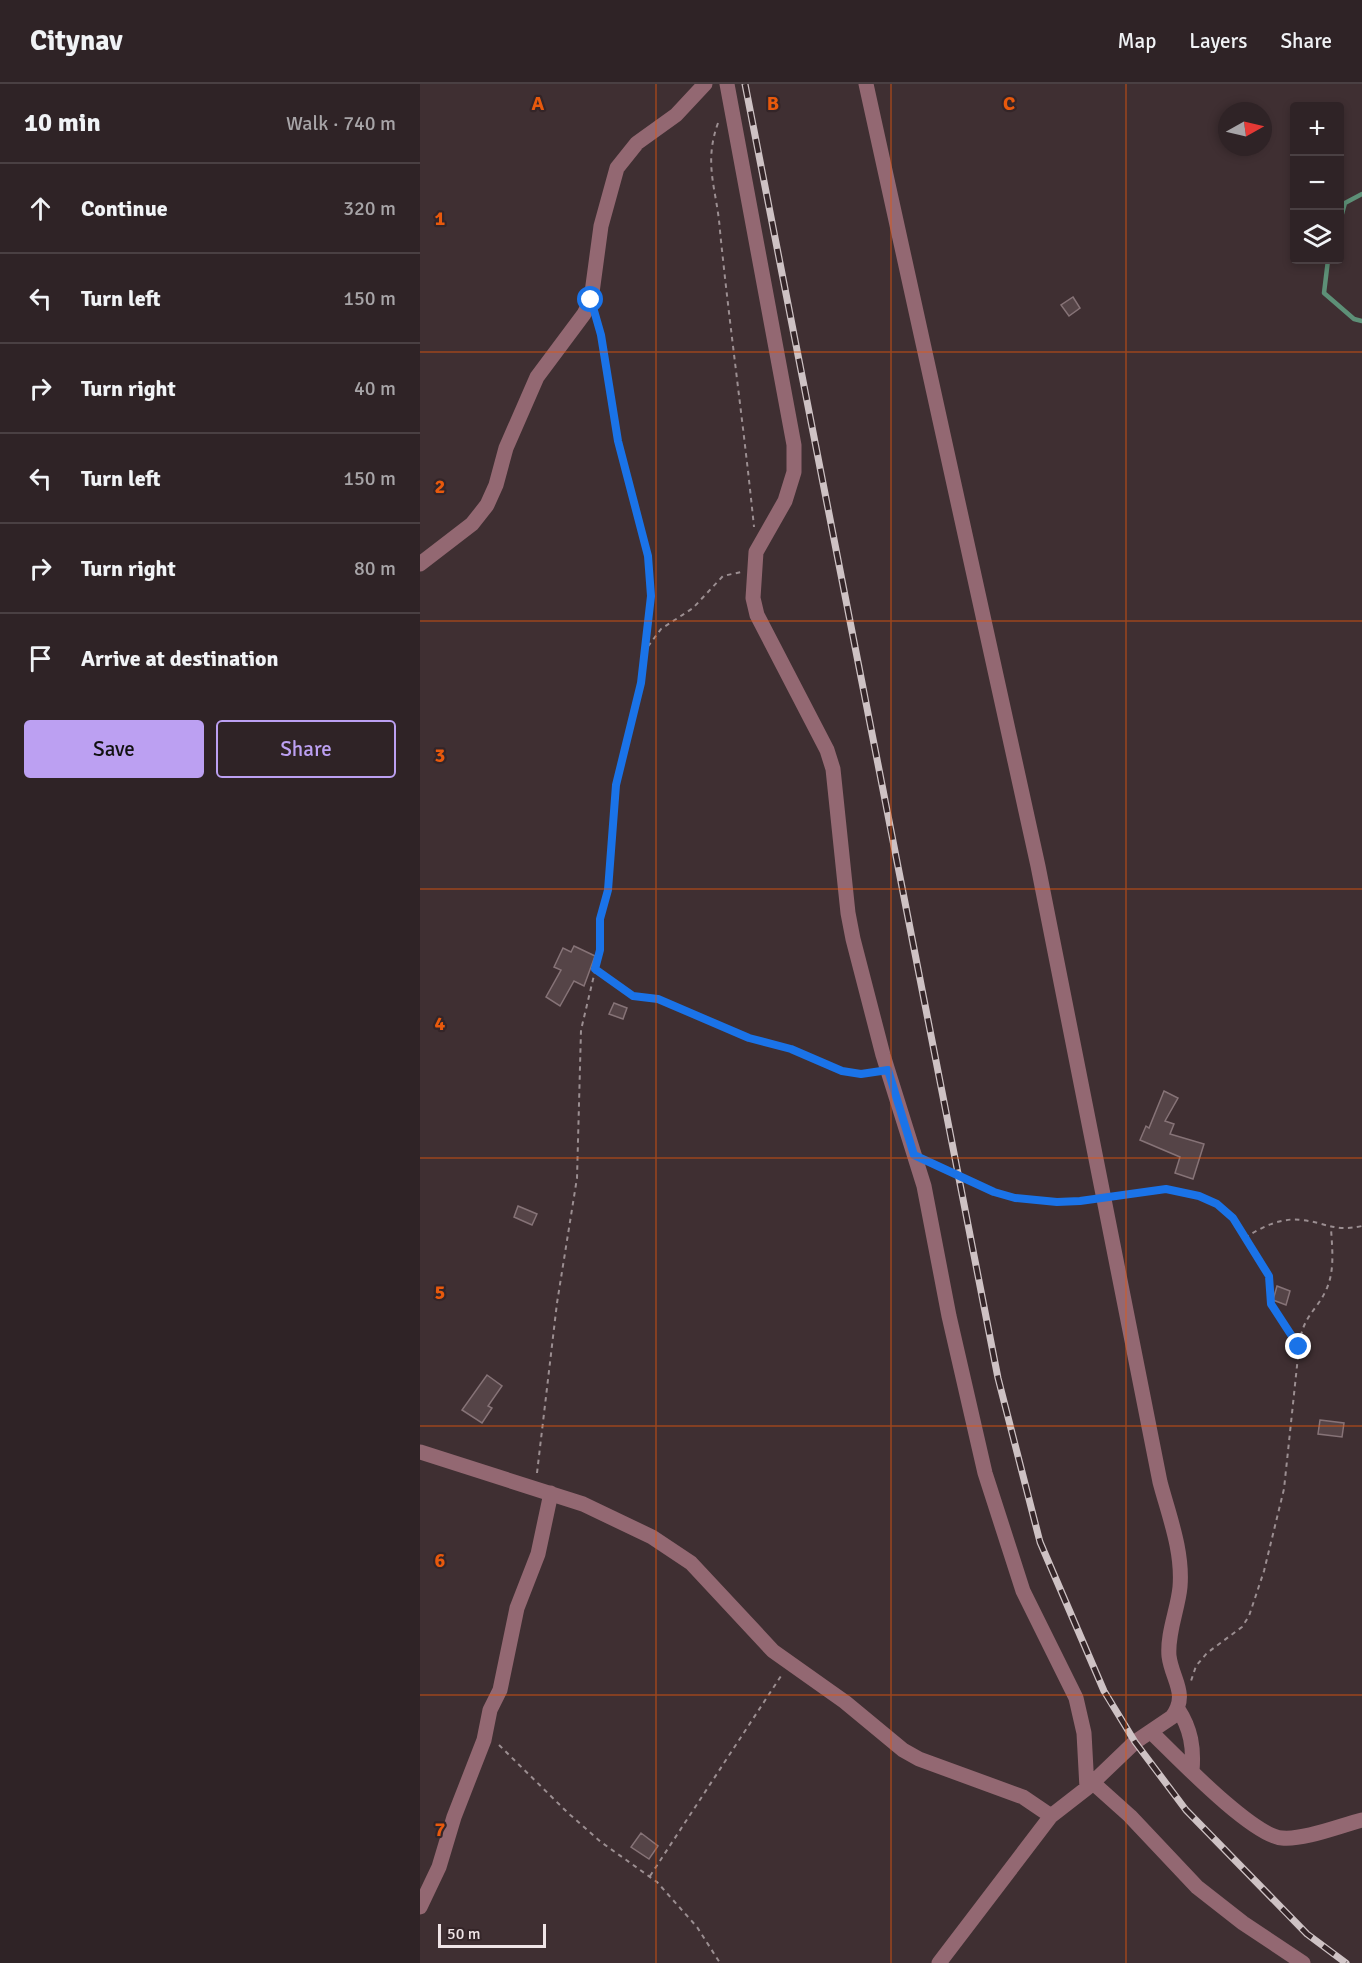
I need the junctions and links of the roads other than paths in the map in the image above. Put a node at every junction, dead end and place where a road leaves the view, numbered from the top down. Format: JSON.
{"nodes":[{"id":1,"x":705,"y":84,"type":"edge"},
{"id":2,"x":866,"y":84,"type":"edge"},
{"id":3,"x":728,"y":89,"type":"edge"},
{"id":4,"x":420,"y":564,"type":"edge"},
{"id":5,"x":420,"y":1452,"type":"edge"},
{"id":6,"x":551,"y":1493,"type":"junction"},
{"id":7,"x":1178,"y":1709,"type":"junction"},
{"id":8,"x":1151,"y":1732,"type":"junction"},
{"id":9,"x":1192,"y":1771,"type":"junction"},
{"id":10,"x":1090,"y":1785,"type":"junction"},
{"id":11,"x":1051,"y":1816,"type":"junction"},
{"id":12,"x":1362,"y":1820,"type":"edge"},
{"id":13,"x":420,"y":1907,"type":"edge"},
{"id":14,"x":939,"y":1963,"type":"edge"},
{"id":15,"x":1303,"y":1963,"type":"edge"}],
"edges":[{"from":1,"to":4,"type":"street"},
{"from":2,"to":7,"type":"street"},
{"from":3,"to":10,"type":"street"},
{"from":5,"to":6,"type":"street"},
{"from":6,"to":11,"type":"street"},
{"from":6,"to":13,"type":"street"},
{"from":7,"to":8,"type":"street"},
{"from":7,"to":9,"type":"street"},
{"from":8,"to":9,"type":"street"},
{"from":8,"to":10,"type":"street"},
{"from":9,"to":12,"type":"street"},
{"from":10,"to":11,"type":"street"},
{"from":10,"to":15,"type":"street"},
{"from":11,"to":14,"type":"street"}]}
